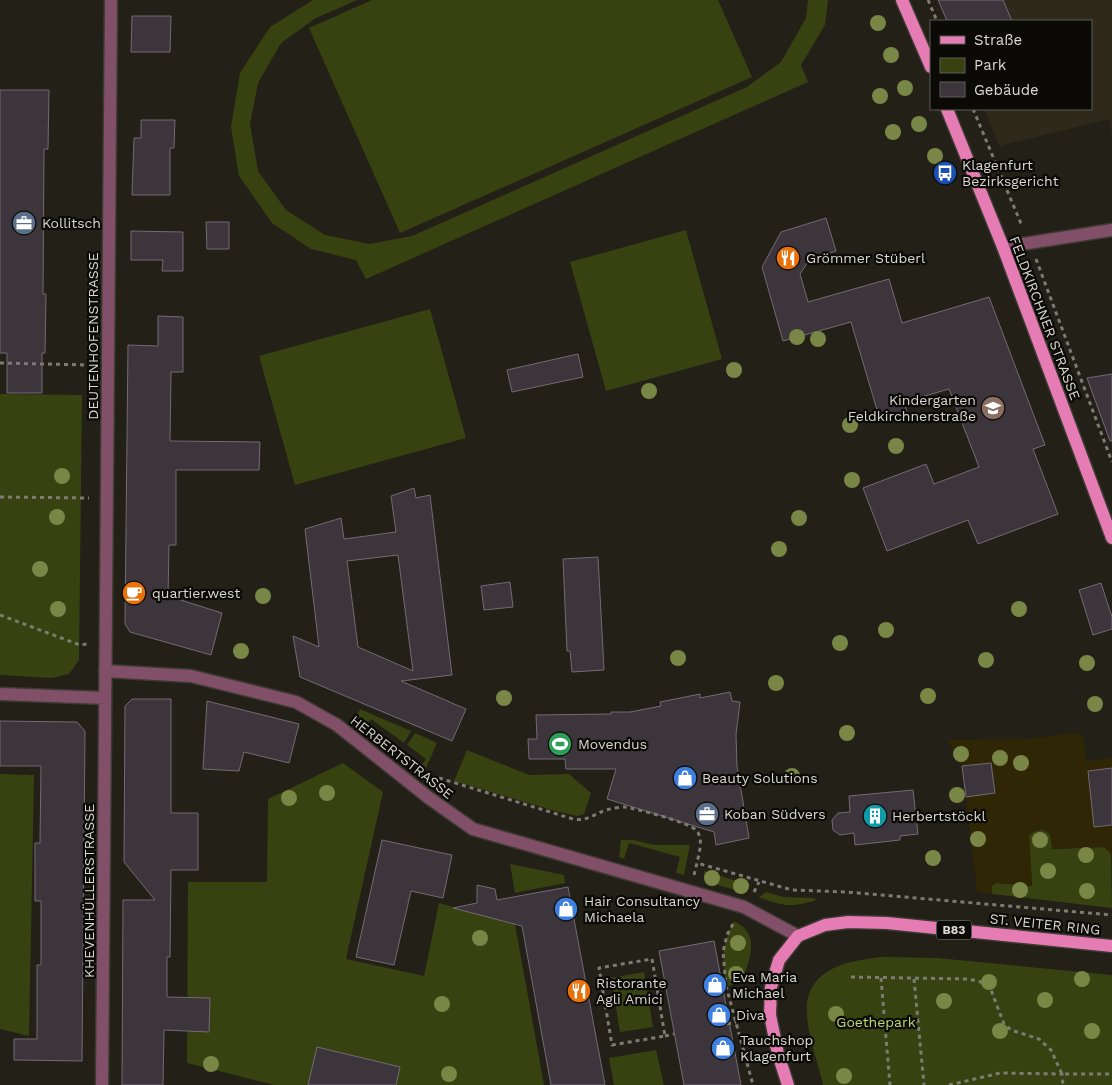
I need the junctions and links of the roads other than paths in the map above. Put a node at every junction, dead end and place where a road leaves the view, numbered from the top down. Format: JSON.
{"nodes":[{"id":1,"x":111,"y":0,"type":"edge"},
{"id":2,"x":902,"y":0,"type":"edge"},
{"id":3,"x":930,"y":65,"type":"edge"},
{"id":4,"x":947,"y":110,"type":"edge"},
{"id":5,"x":1112,"y":230,"type":"edge"},
{"id":6,"x":1003,"y":247,"type":"junction"},
{"id":7,"x":1112,"y":538,"type":"edge"},
{"id":8,"x":105,"y":672,"type":"junction"},
{"id":9,"x":0,"y":694,"type":"edge"},
{"id":10,"x":105,"y":698,"type":"junction"},
{"id":11,"x":798,"y":936,"type":"junction"},
{"id":12,"x":1112,"y":946,"type":"edge"},
{"id":13,"x":102,"y":1085,"type":"edge"},
{"id":14,"x":788,"y":1085,"type":"edge"}],
"edges":[{"from":1,"to":8,"type":"street","name":"DEUTENHOFENSTRASSE"},
{"from":2,"to":3,"type":"main road"},
{"from":4,"to":6,"type":"main road","name":"FELDKIRCHNER STRASSE"},
{"from":5,"to":6,"type":"street"},
{"from":6,"to":7,"type":"main road","name":"FELDKIRCHNER STRASSE"},
{"from":8,"to":10,"type":"street"},
{"from":8,"to":11,"type":"street","name":"HERBERTSTRASSE"},
{"from":9,"to":10,"type":"street"},
{"from":10,"to":13,"type":"street","name":"KHEVENHÜLLERSTRASSE"},
{"from":11,"to":12,"type":"main road","name":"ST. VEITER RING","number":"B83"},
{"from":11,"to":14,"type":"main road","number":"B83"}]}
